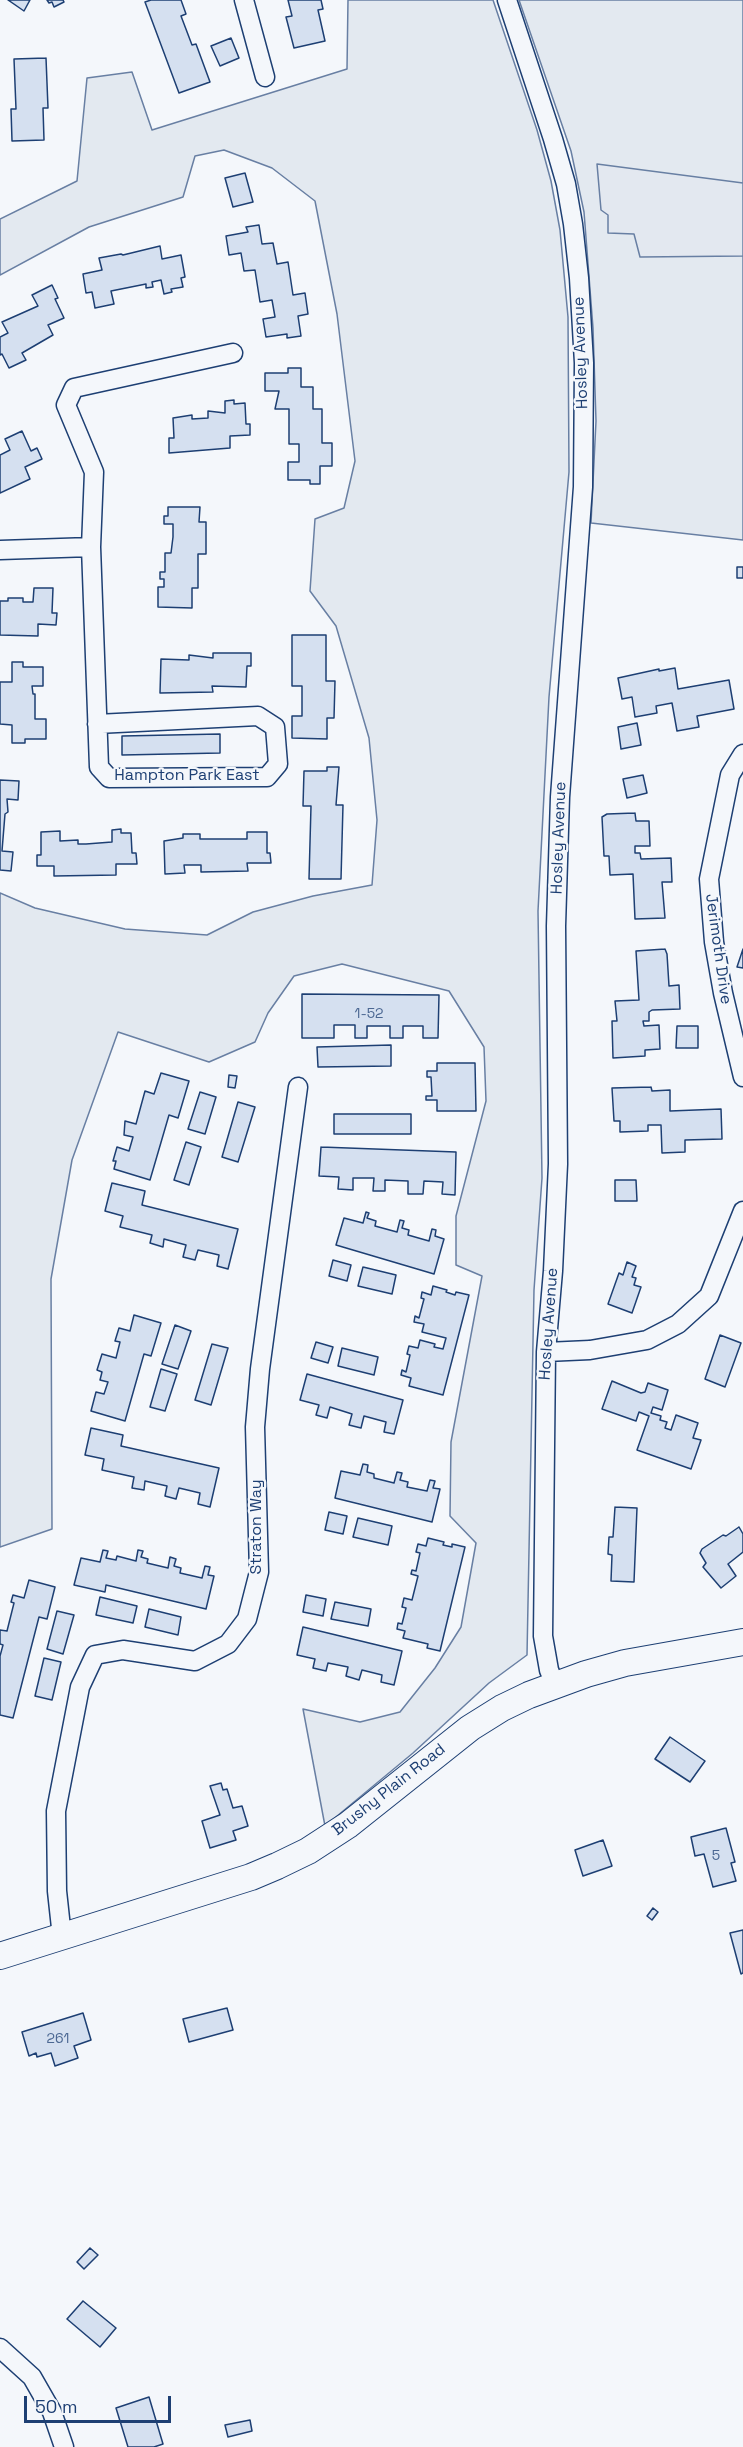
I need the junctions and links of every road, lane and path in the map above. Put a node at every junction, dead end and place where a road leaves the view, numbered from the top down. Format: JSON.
{"nodes":[{"id":1,"x":244,"y":0,"type":"edge"},
{"id":2,"x":507,"y":0,"type":"edge"},
{"id":3,"x":266,"y":77,"type":"dead end"},
{"id":4,"x":233,"y":353,"type":"dead end"},
{"id":5,"x":91,"y":547,"type":"junction"},
{"id":6,"x":0,"y":550,"type":"edge"},
{"id":7,"x":97,"y":724,"type":"junction"},
{"id":8,"x":743,"y":754,"type":"edge"},
{"id":9,"x":743,"y":1077,"type":"edge"},
{"id":10,"x":298,"y":1087,"type":"dead end"},
{"id":11,"x":743,"y":1212,"type":"edge"},
{"id":12,"x":546,"y":1352,"type":"junction"},
{"id":13,"x":743,"y":1642,"type":"edge"},
{"id":14,"x":555,"y":1685,"type":"junction"},
{"id":15,"x":62,"y":1938,"type":"junction"},
{"id":16,"x":0,"y":1956,"type":"edge"},
{"id":17,"x":0,"y":2348,"type":"edge"},
{"id":18,"x":64,"y":2447,"type":"edge"}],
"edges":[{"from":1,"to":3,"type":"street"},
{"from":2,"to":12,"type":"street","name":"Hosley Avenue"},
{"from":4,"to":5,"type":"street","name":"Hampton Park East"},
{"from":5,"to":6,"type":"street"},
{"from":5,"to":7,"type":"street","name":"Hampton Park East"},
{"from":7,"to":7,"type":"street","name":"Hampton Park East"},
{"from":8,"to":9,"type":"street","name":"Jerimoth Drive"},
{"from":10,"to":15,"type":"street","name":"Straton Way"},
{"from":11,"to":12,"type":"street"},
{"from":12,"to":14,"type":"street","name":"Hosley Avenue"},
{"from":13,"to":14,"type":"main road","name":"Brushy Plain Road"},
{"from":14,"to":15,"type":"main road","name":"Brushy Plain Road"},
{"from":15,"to":16,"type":"main road","name":"Brushy Plain Road"},
{"from":17,"to":18,"type":"street"}]}
